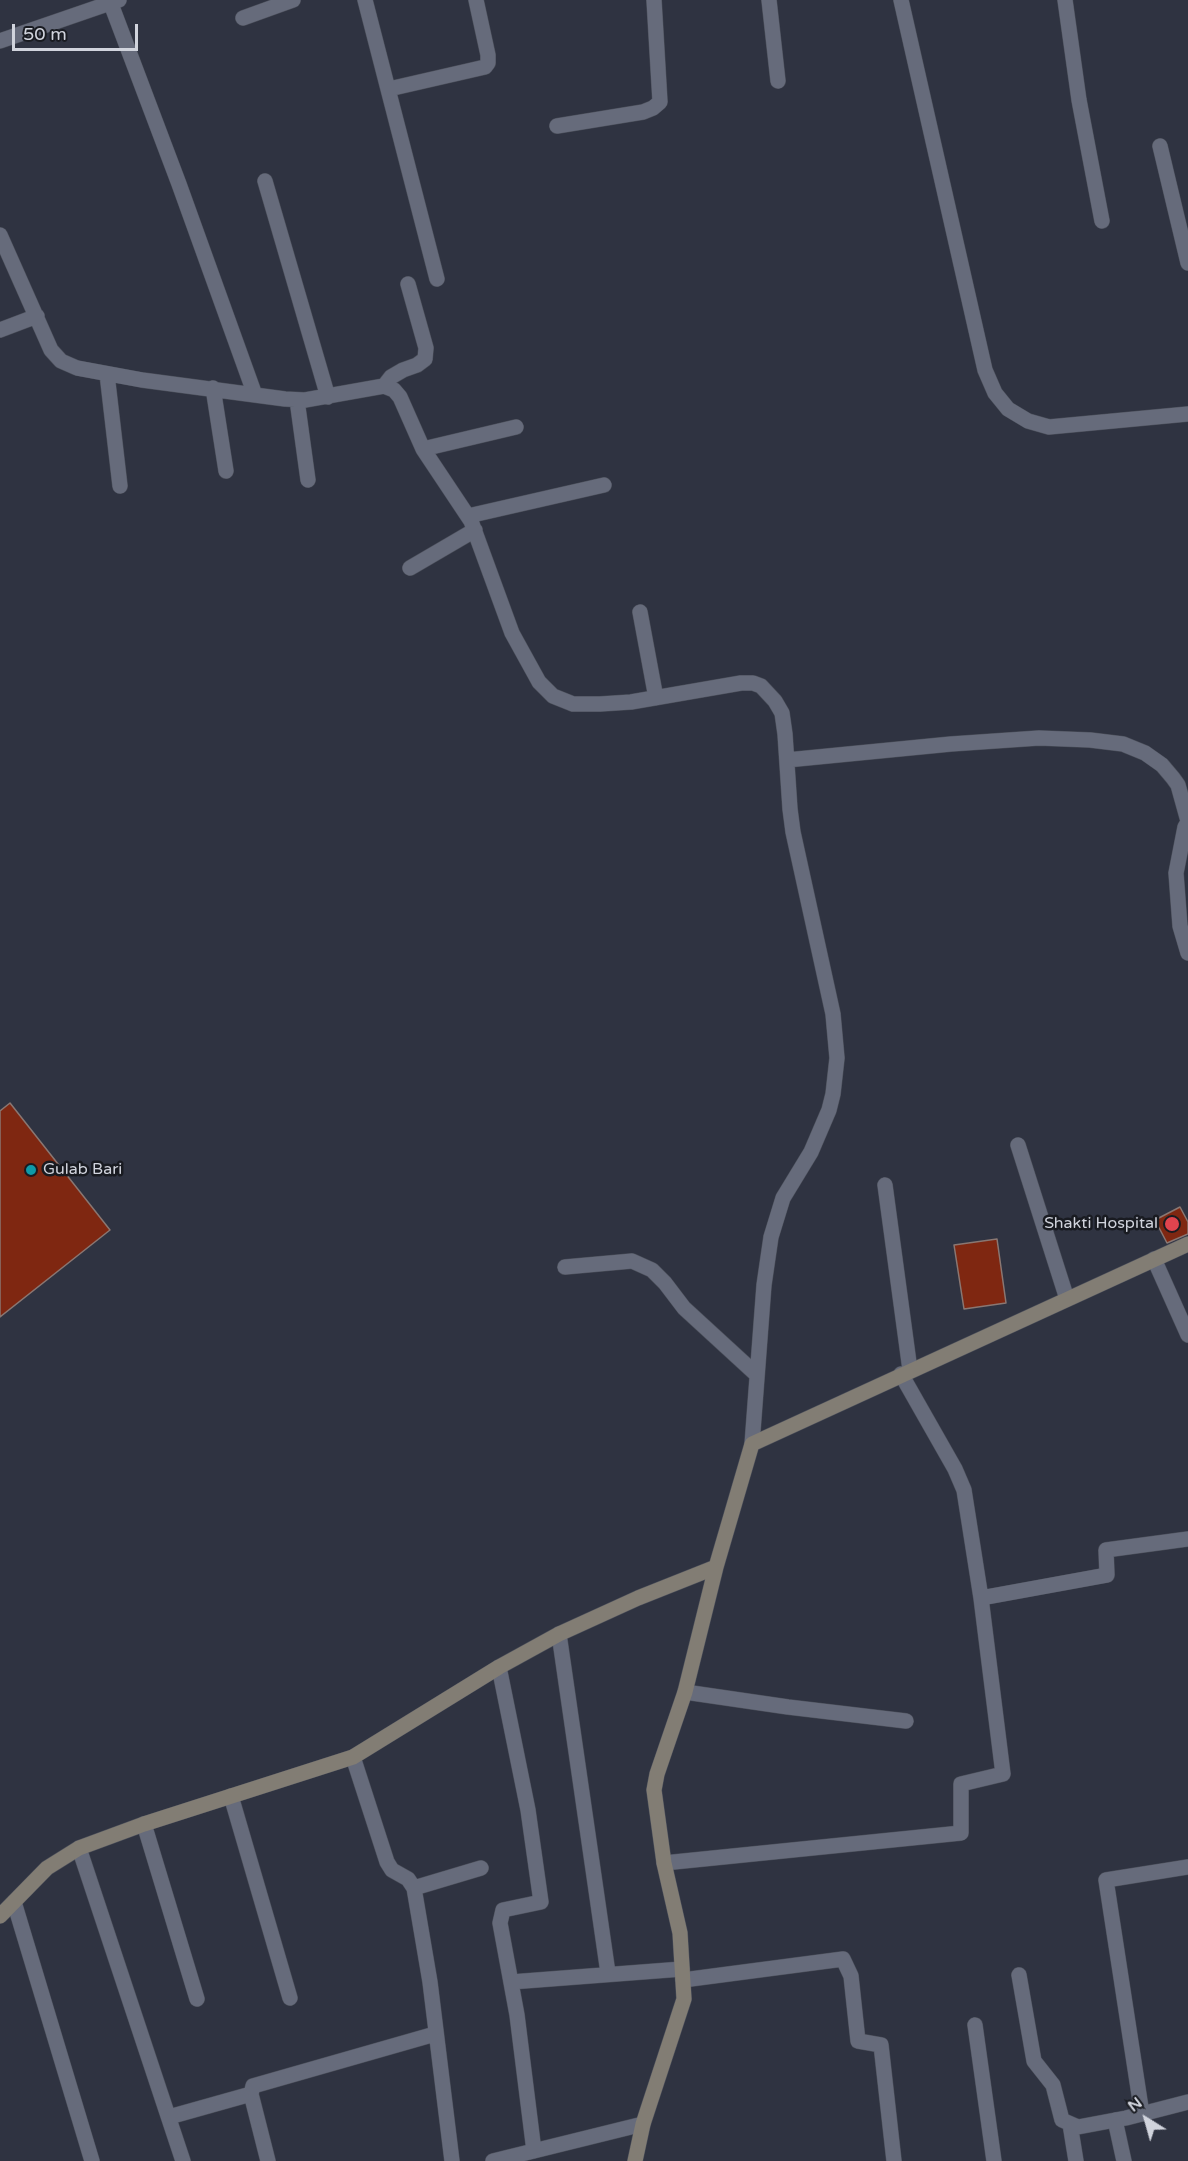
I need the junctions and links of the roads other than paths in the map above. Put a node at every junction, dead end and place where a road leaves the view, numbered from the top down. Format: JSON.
{"nodes":[{"id":1,"x":293,"y":0,"type":"edge"},
{"id":2,"x":365,"y":0,"type":"edge"},
{"id":3,"x":476,"y":0,"type":"edge"},
{"id":4,"x":654,"y":0,"type":"edge"},
{"id":5,"x":769,"y":0,"type":"edge"},
{"id":6,"x":901,"y":0,"type":"edge"},
{"id":7,"x":1065,"y":0,"type":"edge"},
{"id":8,"x":116,"y":2,"type":"edge"},
{"id":9,"x":81,"y":7,"type":"edge"},
{"id":10,"x":243,"y":18,"type":"dead end"},
{"id":11,"x":0,"y":41,"type":"edge"},
{"id":12,"x":778,"y":81,"type":"dead end"},
{"id":13,"x":389,"y":89,"type":"junction"},
{"id":14,"x":557,"y":126,"type":"dead end"},
{"id":15,"x":1160,"y":146,"type":"dead end"},
{"id":16,"x":265,"y":181,"type":"dead end"},
{"id":17,"x":1102,"y":221,"type":"dead end"},
{"id":18,"x":1,"y":240,"type":"edge"},
{"id":19,"x":1188,"y":263,"type":"edge"},
{"id":20,"x":437,"y":279,"type":"dead end"},
{"id":21,"x":408,"y":284,"type":"dead end"},
{"id":22,"x":37,"y":316,"type":"junction"},
{"id":23,"x":0,"y":330,"type":"edge"},
{"id":24,"x":107,"y":374,"type":"junction"},
{"id":25,"x":384,"y":387,"type":"junction"},
{"id":26,"x":213,"y":388,"type":"junction"},
{"id":27,"x":255,"y":395,"type":"junction"},
{"id":28,"x":328,"y":397,"type":"junction"},
{"id":29,"x":297,"y":400,"type":"junction"},
{"id":30,"x":1188,"y":414,"type":"edge"},
{"id":31,"x":516,"y":427,"type":"dead end"},
{"id":32,"x":423,"y":450,"type":"junction"},
{"id":33,"x":226,"y":471,"type":"dead end"},
{"id":34,"x":308,"y":480,"type":"dead end"},
{"id":35,"x":604,"y":485,"type":"dead end"},
{"id":36,"x":120,"y":486,"type":"dead end"},
{"id":37,"x":471,"y":523,"type":"junction"},
{"id":38,"x":410,"y":568,"type":"dead end"},
{"id":39,"x":640,"y":612,"type":"dead end"},
{"id":40,"x":656,"y":698,"type":"junction"},
{"id":41,"x":787,"y":760,"type":"junction"},
{"id":42,"x":1188,"y":822,"type":"edge"},
{"id":43,"x":1188,"y":953,"type":"edge"},
{"id":44,"x":1018,"y":1145,"type":"dead end"},
{"id":45,"x":885,"y":1185,"type":"dead end"},
{"id":46,"x":1188,"y":1244,"type":"edge"},
{"id":47,"x":1154,"y":1259,"type":"junction"},
{"id":48,"x":565,"y":1267,"type":"dead end"},
{"id":49,"x":1067,"y":1299,"type":"junction"},
{"id":50,"x":1188,"y":1335,"type":"edge"},
{"id":51,"x":906,"y":1372,"type":"junction"},
{"id":52,"x":757,"y":1375,"type":"junction"},
{"id":53,"x":752,"y":1443,"type":"junction"},
{"id":54,"x":1188,"y":1539,"type":"edge"},
{"id":55,"x":716,"y":1568,"type":"junction"},
{"id":56,"x":981,"y":1598,"type":"junction"},
{"id":57,"x":559,"y":1634,"type":"junction"},
{"id":58,"x":499,"y":1666,"type":"junction"},
{"id":59,"x":685,"y":1692,"type":"junction"},
{"id":60,"x":906,"y":1721,"type":"dead end"},
{"id":61,"x":353,"y":1757,"type":"junction"},
{"id":62,"x":231,"y":1797,"type":"junction"},
{"id":63,"x":144,"y":1824,"type":"junction"},
{"id":64,"x":79,"y":1848,"type":"junction"},
{"id":65,"x":664,"y":1863,"type":"junction"},
{"id":66,"x":1188,"y":1867,"type":"edge"},
{"id":67,"x":482,"y":1868,"type":"dead end"},
{"id":68,"x":414,"y":1888,"type":"junction"},
{"id":69,"x":14,"y":1902,"type":"junction"},
{"id":70,"x":0,"y":1916,"type":"edge"},
{"id":71,"x":608,"y":1973,"type":"junction"},
{"id":72,"x":683,"y":1974,"type":"junction"},
{"id":73,"x":1019,"y":1975,"type":"dead end"},
{"id":74,"x":511,"y":1982,"type":"junction"},
{"id":75,"x":290,"y":1998,"type":"dead end"},
{"id":76,"x":197,"y":1999,"type":"dead end"},
{"id":77,"x":975,"y":2025,"type":"dead end"},
{"id":78,"x":435,"y":2034,"type":"junction"},
{"id":79,"x":251,"y":2094,"type":"junction"},
{"id":80,"x":1188,"y":2102,"type":"edge"},
{"id":81,"x":1142,"y":2114,"type":"junction"},
{"id":82,"x":169,"y":2117,"type":"junction"},
{"id":83,"x":1115,"y":2120,"type":"junction"},
{"id":84,"x":643,"y":2124,"type":"junction"},
{"id":85,"x":1070,"y":2124,"type":"junction"},
{"id":86,"x":534,"y":2151,"type":"junction"},
{"id":87,"x":92,"y":2161,"type":"edge"},
{"id":88,"x":183,"y":2161,"type":"edge"},
{"id":89,"x":268,"y":2161,"type":"edge"},
{"id":90,"x":452,"y":2161,"type":"edge"},
{"id":91,"x":493,"y":2161,"type":"edge"},
{"id":92,"x":635,"y":2161,"type":"edge"},
{"id":93,"x":894,"y":2161,"type":"edge"},
{"id":94,"x":994,"y":2161,"type":"edge"},
{"id":95,"x":1077,"y":2161,"type":"edge"},
{"id":96,"x":1124,"y":2161,"type":"edge"}],
"edges":[{"from":1,"to":10,"type":"street"},
{"from":2,"to":13,"type":"street"},
{"from":3,"to":13,"type":"street"},
{"from":4,"to":14,"type":"street"},
{"from":5,"to":12,"type":"street"},
{"from":6,"to":30,"type":"street"},
{"from":7,"to":17,"type":"street"},
{"from":8,"to":9,"type":"street"},
{"from":8,"to":27,"type":"street"},
{"from":9,"to":11,"type":"street"},
{"from":13,"to":20,"type":"street"},
{"from":15,"to":19,"type":"street"},
{"from":16,"to":28,"type":"street"},
{"from":18,"to":22,"type":"street"},
{"from":21,"to":25,"type":"street"},
{"from":22,"to":23,"type":"street"},
{"from":22,"to":24,"type":"street"},
{"from":24,"to":26,"type":"street"},
{"from":24,"to":36,"type":"street"},
{"from":25,"to":28,"type":"street"},
{"from":25,"to":32,"type":"street"},
{"from":26,"to":27,"type":"street"},
{"from":26,"to":33,"type":"street"},
{"from":27,"to":29,"type":"street"},
{"from":28,"to":29,"type":"street"},
{"from":29,"to":34,"type":"street"},
{"from":31,"to":32,"type":"street"},
{"from":32,"to":37,"type":"street"},
{"from":35,"to":37,"type":"street"},
{"from":37,"to":38,"type":"street"},
{"from":37,"to":40,"type":"street"},
{"from":39,"to":40,"type":"street"},
{"from":40,"to":41,"type":"street"},
{"from":41,"to":42,"type":"street"},
{"from":41,"to":52,"type":"street"},
{"from":42,"to":43,"type":"street"},
{"from":44,"to":49,"type":"street"},
{"from":45,"to":51,"type":"street"},
{"from":46,"to":47,"type":"street"},
{"from":47,"to":49,"type":"street"},
{"from":47,"to":50,"type":"street"},
{"from":48,"to":52,"type":"street"},
{"from":49,"to":51,"type":"street"},
{"from":51,"to":53,"type":"street"},
{"from":51,"to":56,"type":"street"},
{"from":52,"to":53,"type":"street"},
{"from":53,"to":55,"type":"street"},
{"from":54,"to":56,"type":"street"},
{"from":55,"to":57,"type":"street"},
{"from":55,"to":59,"type":"street"},
{"from":56,"to":65,"type":"street"},
{"from":57,"to":58,"type":"street"},
{"from":57,"to":71,"type":"street"},
{"from":58,"to":61,"type":"street"},
{"from":58,"to":74,"type":"street"},
{"from":59,"to":60,"type":"street"},
{"from":59,"to":65,"type":"street"},
{"from":61,"to":62,"type":"street"},
{"from":61,"to":68,"type":"street"},
{"from":62,"to":63,"type":"street"},
{"from":62,"to":75,"type":"street"},
{"from":63,"to":64,"type":"street"},
{"from":63,"to":76,"type":"street"},
{"from":64,"to":69,"type":"street"},
{"from":64,"to":82,"type":"street"},
{"from":65,"to":72,"type":"street"},
{"from":66,"to":81,"type":"street"},
{"from":67,"to":68,"type":"street"},
{"from":68,"to":78,"type":"street"},
{"from":69,"to":70,"type":"street"},
{"from":69,"to":87,"type":"street"},
{"from":71,"to":72,"type":"street"},
{"from":71,"to":74,"type":"street"},
{"from":72,"to":84,"type":"street"},
{"from":72,"to":93,"type":"street"},
{"from":73,"to":85,"type":"street"},
{"from":74,"to":86,"type":"street"},
{"from":77,"to":94,"type":"street"},
{"from":78,"to":79,"type":"street"},
{"from":78,"to":90,"type":"street"},
{"from":79,"to":82,"type":"street"},
{"from":79,"to":89,"type":"street"},
{"from":80,"to":81,"type":"street"},
{"from":81,"to":83,"type":"street"},
{"from":82,"to":88,"type":"street"},
{"from":83,"to":85,"type":"street"},
{"from":83,"to":96,"type":"street"},
{"from":84,"to":86,"type":"street"},
{"from":84,"to":92,"type":"street"},
{"from":85,"to":95,"type":"street"},
{"from":86,"to":91,"type":"street"}]}
